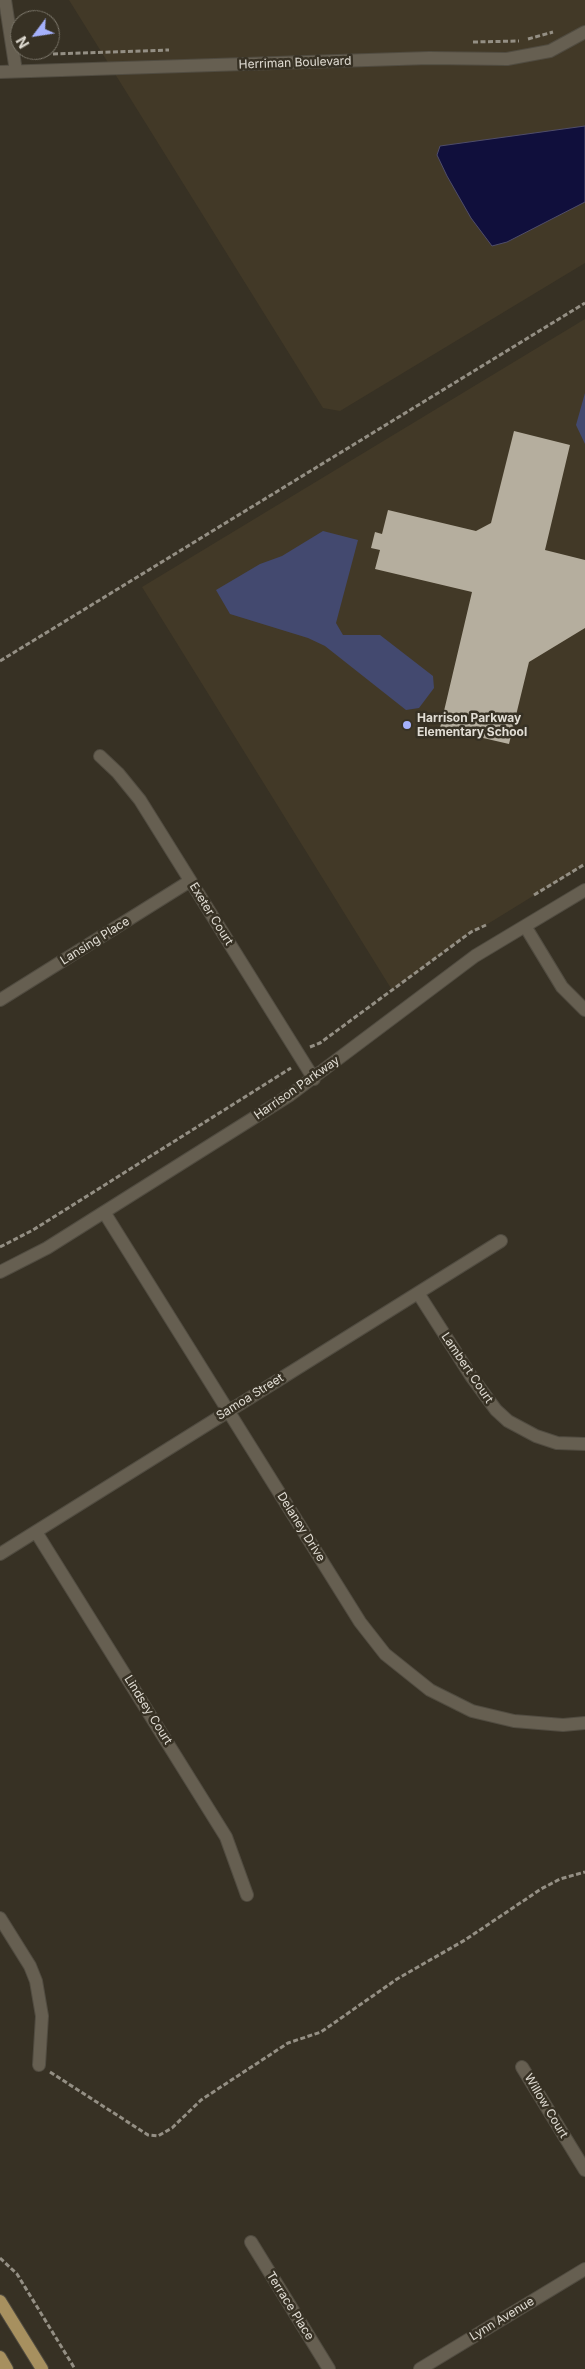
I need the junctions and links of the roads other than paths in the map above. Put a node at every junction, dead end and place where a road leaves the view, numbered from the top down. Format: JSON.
{"nodes":[{"id":1,"x":5,"y":0,"type":"edge"},
{"id":2,"x":585,"y":32,"type":"edge"},
{"id":3,"x":16,"y":71,"type":"junction"},
{"id":4,"x":0,"y":72,"type":"edge"},
{"id":5,"x":100,"y":756,"type":"dead end"},
{"id":6,"x":190,"y":881,"type":"junction"},
{"id":7,"x":585,"y":890,"type":"edge"},
{"id":8,"x":525,"y":926,"type":"junction"},
{"id":9,"x":0,"y":1000,"type":"edge"},
{"id":10,"x":585,"y":1010,"type":"edge"},
{"id":11,"x":314,"y":1078,"type":"junction"},
{"id":12,"x":104,"y":1212,"type":"junction"},
{"id":13,"x":501,"y":1241,"type":"dead end"},
{"id":14,"x":0,"y":1272,"type":"edge"},
{"id":15,"x":418,"y":1293,"type":"junction"},
{"id":16,"x":229,"y":1410,"type":"junction"},
{"id":17,"x":585,"y":1444,"type":"edge"},
{"id":18,"x":36,"y":1532,"type":"junction"},
{"id":19,"x":0,"y":1554,"type":"edge"},
{"id":20,"x":585,"y":1723,"type":"edge"},
{"id":21,"x":247,"y":1894,"type":"dead end"},
{"id":22,"x":0,"y":1918,"type":"edge"},
{"id":23,"x":39,"y":2064,"type":"road end"},
{"id":24,"x":522,"y":2067,"type":"dead end"},
{"id":25,"x":585,"y":2170,"type":"edge"},
{"id":26,"x":251,"y":2242,"type":"dead end"},
{"id":27,"x":585,"y":2269,"type":"edge"},
{"id":28,"x":0,"y":2301,"type":"edge"},
{"id":29,"x":0,"y":2357,"type":"edge"},
{"id":30,"x":7,"y":2369,"type":"edge"},
{"id":31,"x":42,"y":2369,"type":"edge"},
{"id":32,"x":329,"y":2369,"type":"edge"},
{"id":33,"x":420,"y":2369,"type":"edge"}],
"edges":[{"from":1,"to":3,"type":"street"},
{"from":2,"to":3,"type":"street","name":"Herriman Boulevard"},
{"from":3,"to":4,"type":"street","name":"Herriman Boulevard"},
{"from":5,"to":6,"type":"street","name":"Exeter Court"},
{"from":6,"to":9,"type":"street","name":"Lansing Place"},
{"from":6,"to":11,"type":"street","name":"Exeter Court"},
{"from":7,"to":8,"type":"street","name":"Harrison Parkway"},
{"from":8,"to":10,"type":"street"},
{"from":8,"to":11,"type":"street","name":"Harrison Parkway"},
{"from":11,"to":12,"type":"street","name":"Harrison Parkway"},
{"from":12,"to":14,"type":"street","name":"Harrison Parkway"},
{"from":12,"to":16,"type":"street","name":"Delaney Drive"},
{"from":13,"to":15,"type":"street","name":"Samoa Street"},
{"from":15,"to":16,"type":"street","name":"Samoa Street"},
{"from":15,"to":17,"type":"street","name":"Lambert Court"},
{"from":16,"to":18,"type":"street","name":"Samoa Street"},
{"from":16,"to":20,"type":"street","name":"Delaney Drive"},
{"from":18,"to":19,"type":"street","name":"Samoa Street"},
{"from":18,"to":21,"type":"street","name":"Lindsey Court"},
{"from":22,"to":23,"type":"street"},
{"from":24,"to":25,"type":"street","name":"Willow Court"},
{"from":26,"to":32,"type":"street","name":"Terrace Place"},
{"from":27,"to":33,"type":"street","name":"Lynn Avenue"},
{"from":28,"to":31,"type":"main road"},
{"from":29,"to":30,"type":"main road"}]}
